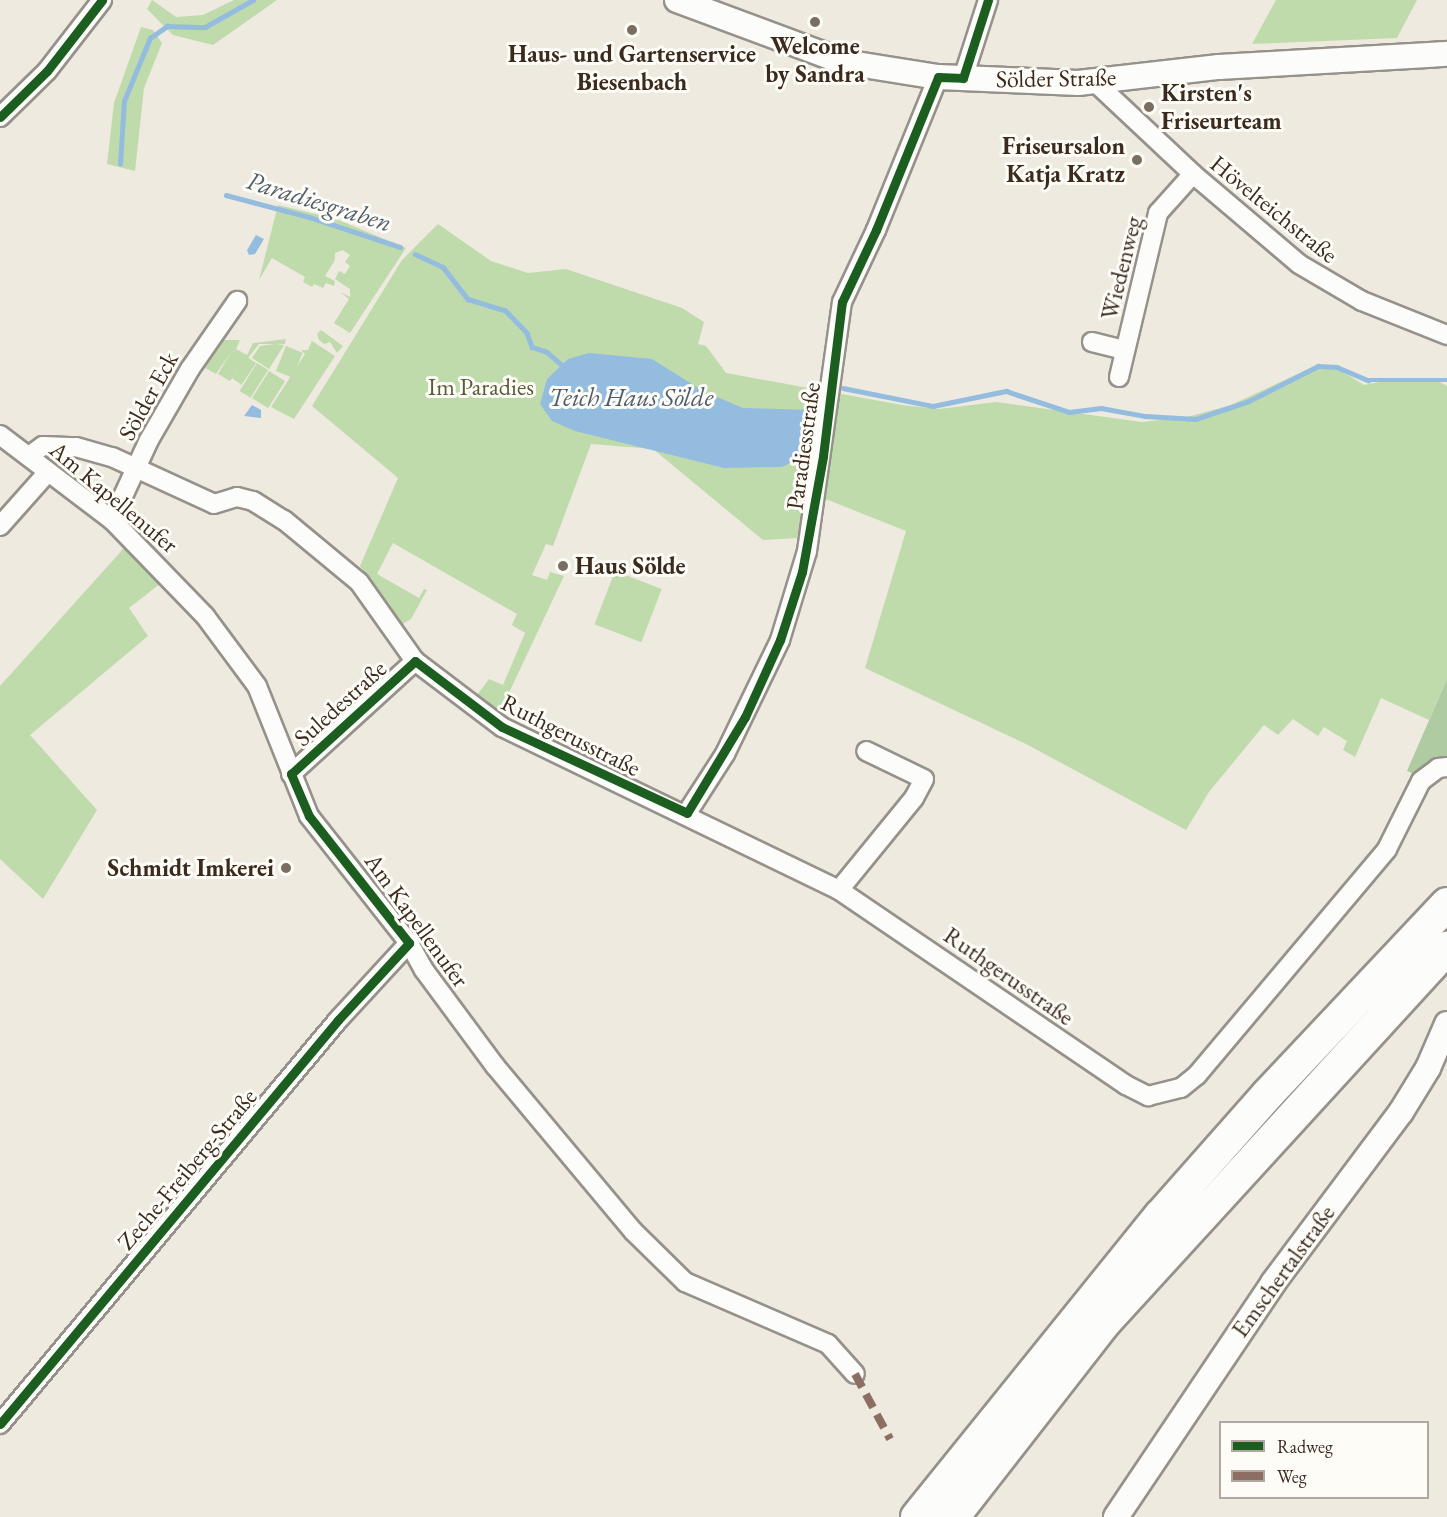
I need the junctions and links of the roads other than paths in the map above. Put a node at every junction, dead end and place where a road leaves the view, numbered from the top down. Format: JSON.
{"nodes":[{"id":1,"x":102,"y":0,"type":"edge"},
{"id":2,"x":677,"y":0,"type":"edge"},
{"id":3,"x":988,"y":0,"type":"edge"},
{"id":4,"x":1447,"y":54,"type":"edge"},
{"id":5,"x":938,"y":77,"type":"junction"},
{"id":6,"x":963,"y":78,"type":"junction"},
{"id":7,"x":1095,"y":82,"type":"junction"},
{"id":8,"x":0,"y":117,"type":"edge"},
{"id":9,"x":1193,"y":174,"type":"junction"},
{"id":10,"x":237,"y":301,"type":"dead end"},
{"id":11,"x":1447,"y":335,"type":"edge"},
{"id":12,"x":1092,"y":342,"type":"dead end"},
{"id":13,"x":1125,"y":350,"type":"junction"},
{"id":14,"x":1119,"y":377,"type":"dead end"},
{"id":15,"x":0,"y":435,"type":"edge"},
{"id":16,"x":29,"y":456,"type":"junction"},
{"id":17,"x":136,"y":469,"type":"junction"},
{"id":18,"x":48,"y":472,"type":"junction"},
{"id":19,"x":112,"y":520,"type":"junction"},
{"id":20,"x":0,"y":526,"type":"edge"},
{"id":21,"x":415,"y":661,"type":"junction"},
{"id":22,"x":866,"y":751,"type":"dead end"},
{"id":23,"x":1447,"y":766,"type":"edge"},
{"id":24,"x":291,"y":774,"type":"junction"},
{"id":25,"x":687,"y":813,"type":"junction"},
{"id":26,"x":839,"y":890,"type":"junction"},
{"id":27,"x":1447,"y":904,"type":"edge"},
{"id":28,"x":409,"y":943,"type":"junction"},
{"id":29,"x":1446,"y":949,"type":"edge"},
{"id":30,"x":1447,"y":1024,"type":"edge"},
{"id":31,"x":855,"y":1374,"type":"dead end"},
{"id":32,"x":0,"y":1424,"type":"edge"},
{"id":33,"x":917,"y":1517,"type":"edge"},
{"id":34,"x":953,"y":1517,"type":"edge"},
{"id":35,"x":1116,"y":1517,"type":"edge"}],
"edges":[{"from":1,"to":8,"type":"street"},
{"from":2,"to":5,"type":"main road","name":"Sölder Straße"},
{"from":3,"to":6,"type":"street"},
{"from":4,"to":7,"type":"main road","name":"Sölder Straße"},
{"from":5,"to":6,"type":"main road","name":"Sölder Straße"},
{"from":5,"to":25,"type":"street","name":"Paradiesstraße"},
{"from":6,"to":7,"type":"main road","name":"Sölder Straße"},
{"from":7,"to":9,"type":"street","name":"Hövelteichstraße"},
{"from":9,"to":11,"type":"street","name":"Hövelteichstraße"},
{"from":9,"to":13,"type":"street","name":"Wiedenweg"},
{"from":10,"to":17,"type":"street","name":"Sölder Eck"},
{"from":12,"to":13,"type":"street","name":"Wiedenweg"},
{"from":13,"to":14,"type":"street","name":"Wiedenweg"},
{"from":15,"to":16,"type":"street","name":"Am Kapellenufer"},
{"from":16,"to":17,"type":"street","name":"Ruthgerusstraße"},
{"from":16,"to":18,"type":"street","name":"Am Kapellenufer"},
{"from":17,"to":19,"type":"street","name":"Sölder Eck"},
{"from":17,"to":21,"type":"street","name":"Ruthgerusstraße"},
{"from":18,"to":19,"type":"street","name":"Am Kapellenufer"},
{"from":18,"to":20,"type":"street"},
{"from":19,"to":24,"type":"street","name":"Am Kapellenufer"},
{"from":21,"to":24,"type":"street","name":"Suledestraße"},
{"from":21,"to":25,"type":"street","name":"Ruthgerusstraße"},
{"from":22,"to":26,"type":"street"},
{"from":23,"to":26,"type":"street","name":"Ruthgerusstraße"},
{"from":24,"to":28,"type":"street","name":"Am Kapellenufer"},
{"from":25,"to":26,"type":"street","name":"Ruthgerusstraße"},
{"from":27,"to":33,"type":"highway"},
{"from":28,"to":31,"type":"street","name":"Am Kapellenufer"},
{"from":28,"to":32,"type":"street","name":"Zeche-Freiberg-Straße"},
{"from":29,"to":34,"type":"highway"},
{"from":30,"to":35,"type":"main road","name":"Emschertalstraße"}]}
